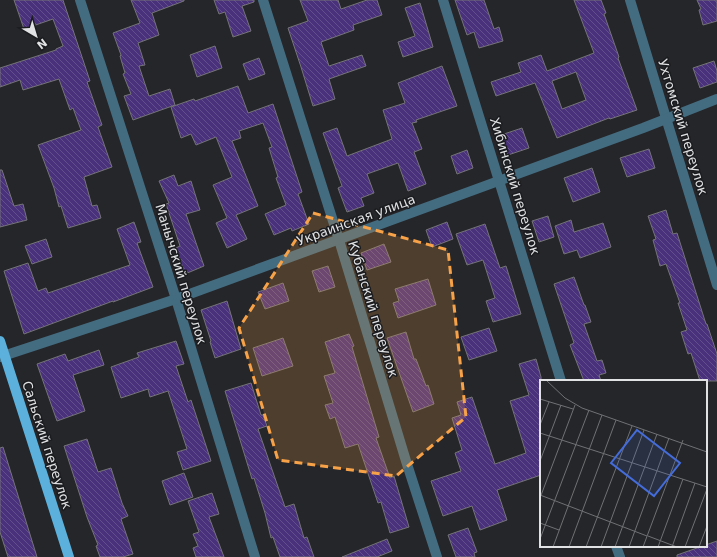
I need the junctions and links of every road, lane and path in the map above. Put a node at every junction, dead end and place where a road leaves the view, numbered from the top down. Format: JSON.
{"nodes":[{"id":1,"x":80,"y":0,"type":"edge"},
{"id":2,"x":262,"y":0,"type":"edge"},
{"id":3,"x":443,"y":0,"type":"edge"},
{"id":4,"x":630,"y":0,"type":"edge"},
{"id":5,"x":717,"y":99,"type":"edge"},
{"id":6,"x":667,"y":120,"type":"junction"},
{"id":7,"x":500,"y":181,"type":"junction"},
{"id":8,"x":339,"y":240,"type":"junction"},
{"id":9,"x":717,"y":285,"type":"edge"},
{"id":10,"x":176,"y":299,"type":"junction"},
{"id":11,"x":0,"y":341,"type":"edge"},
{"id":12,"x":2,"y":356,"type":"edge"},
{"id":13,"x":561,"y":380,"type":"edge"},
{"id":14,"x":616,"y":547,"type":"edge"},
{"id":15,"x":69,"y":557,"type":"edge"},
{"id":16,"x":255,"y":557,"type":"edge"},
{"id":17,"x":437,"y":557,"type":"edge"},
{"id":18,"x":620,"y":557,"type":"edge"}],
"edges":[{"from":1,"to":10,"type":"street","name":"Манычский переулок"},
{"from":2,"to":8,"type":"street","name":"Кубанский переулок"},
{"from":3,"to":7,"type":"street","name":"Хибинский переулок"},
{"from":4,"to":6,"type":"street","name":"Ухтомский переулок"},
{"from":5,"to":6,"type":"street","name":"Украинская улица"},
{"from":6,"to":7,"type":"street","name":"Украинская улица"},
{"from":6,"to":9,"type":"street","name":"Ухтомский переулок"},
{"from":7,"to":8,"type":"street","name":"Украинская улица"},
{"from":7,"to":13,"type":"street","name":"Хибинский переулок"},
{"from":8,"to":10,"type":"street","name":"Украинская улица"},
{"from":8,"to":17,"type":"street","name":"Кубанский переулок"},
{"from":10,"to":12,"type":"street","name":"Украинская улица"},
{"from":10,"to":16,"type":"street","name":"Манычский переулок"},
{"from":11,"to":12,"type":"main road","name":"Сальский переулок"},
{"from":12,"to":15,"type":"main road","name":"Сальский переулок"},
{"from":14,"to":18,"type":"street"}]}
